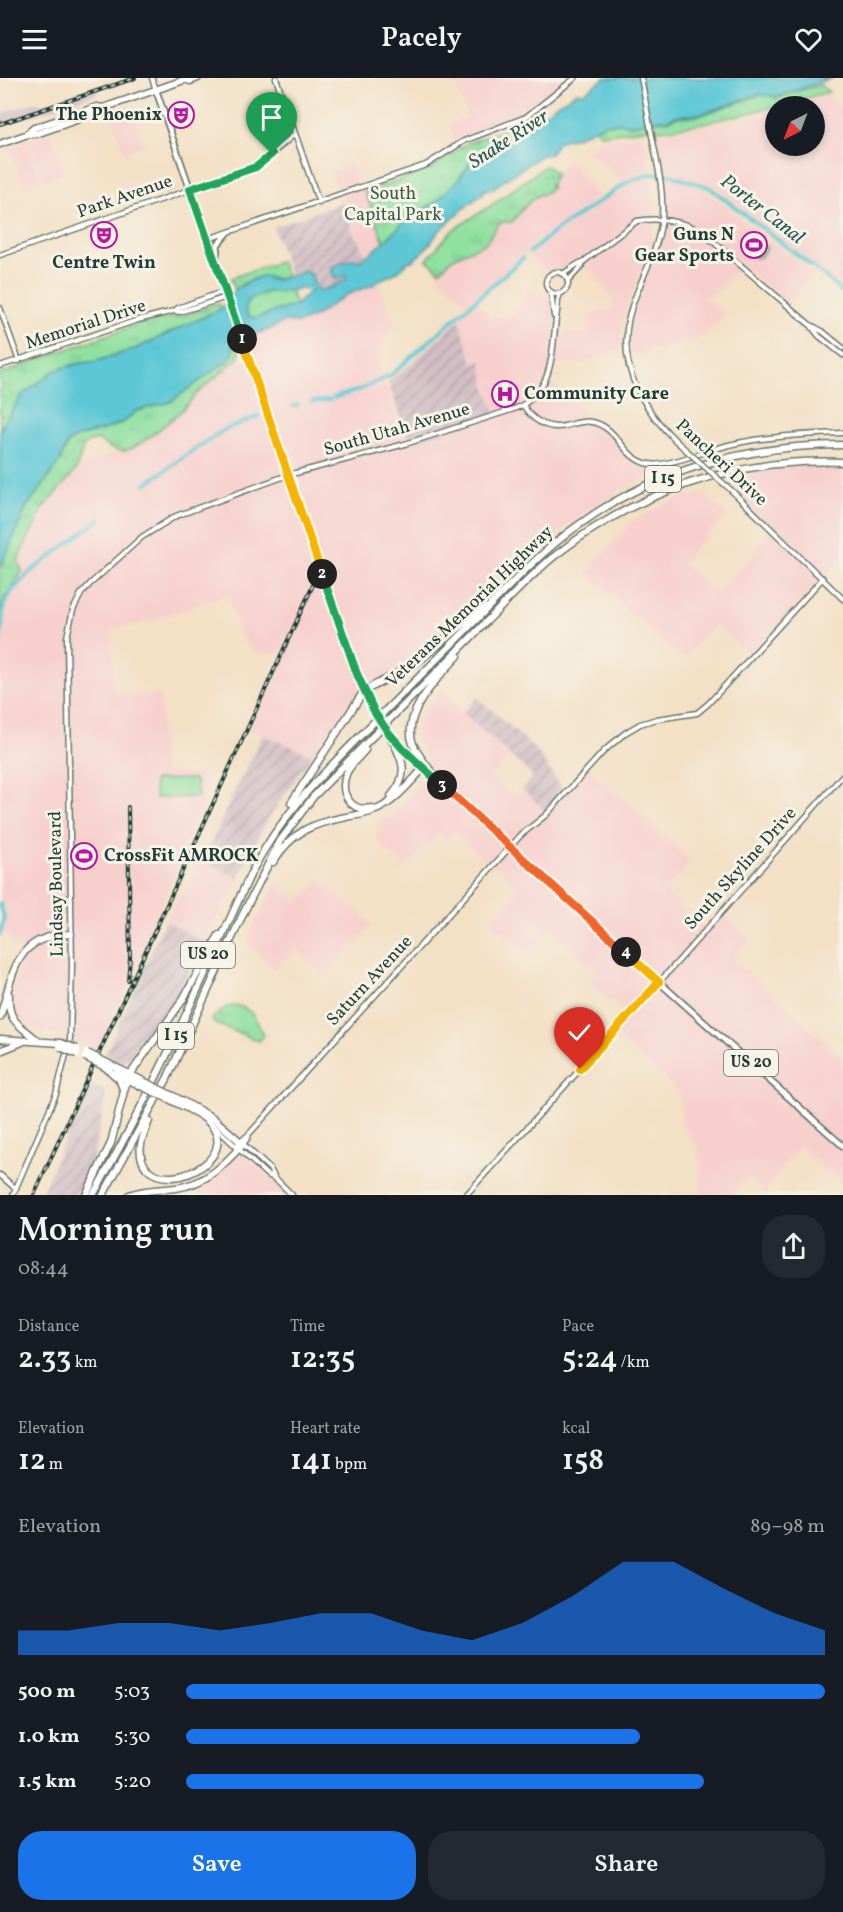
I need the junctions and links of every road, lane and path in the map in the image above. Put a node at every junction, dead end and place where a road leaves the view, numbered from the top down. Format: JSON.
{"nodes":[{"id":1,"x":152,"y":78,"type":"edge"},
{"id":2,"x":187,"y":78,"type":"edge"},
{"id":3,"x":198,"y":78,"type":"edge"},
{"id":4,"x":276,"y":78,"type":"edge"},
{"id":5,"x":575,"y":78,"type":"edge"},
{"id":6,"x":641,"y":78,"type":"edge"},
{"id":7,"x":156,"y":90,"type":"junction"},
{"id":8,"x":295,"y":134,"type":"junction"},
{"id":9,"x":0,"y":144,"type":"edge"},
{"id":10,"x":190,"y":189,"type":"junction"},
{"id":11,"x":319,"y":202,"type":"junction"},
{"id":12,"x":662,"y":221,"type":"junction"},
{"id":13,"x":227,"y":234,"type":"junction"},
{"id":14,"x":208,"y":239,"type":"junction"},
{"id":15,"x":0,"y":255,"type":"edge"},
{"id":16,"x":215,"y":260,"type":"junction"},
{"id":17,"x":583,"y":262,"type":"junction"},
{"id":18,"x":562,"y":274,"type":"junction"},
{"id":19,"x":567,"y":281,"type":"junction"},
{"id":20,"x":225,"y":291,"type":"junction"},
{"id":21,"x":551,"y":292,"type":"junction"},
{"id":22,"x":560,"y":294,"type":"junction"},
{"id":23,"x":228,"y":299,"type":"junction"},
{"id":24,"x":0,"y":308,"type":"edge"},
{"id":25,"x":174,"y":311,"type":"junction"},
{"id":26,"x":555,"y":317,"type":"junction"},
{"id":27,"x":810,"y":324,"type":"junction"},
{"id":28,"x":843,"y":348,"type":"edge"},
{"id":29,"x":843,"y":355,"type":"edge"},
{"id":30,"x":19,"y":361,"type":"junction"},
{"id":31,"x":0,"y":368,"type":"edge"},
{"id":32,"x":523,"y":405,"type":"junction"},
{"id":33,"x":843,"y":433,"type":"edge"},
{"id":34,"x":843,"y":445,"type":"edge"},
{"id":35,"x":843,"y":462,"type":"edge"},
{"id":36,"x":288,"y":475,"type":"junction"},
{"id":37,"x":102,"y":572,"type":"joint"},
{"id":38,"x":822,"y":578,"type":"junction"},
{"id":39,"x":511,"y":583,"type":"junction"},
{"id":40,"x":843,"y":599,"type":"edge"},
{"id":41,"x":505,"y":603,"type":"junction"},
{"id":42,"x":364,"y":691,"type":"junction"},
{"id":43,"x":388,"y":732,"type":"junction"},
{"id":44,"x":375,"y":736,"type":"junction"},
{"id":45,"x":424,"y":768,"type":"junction"},
{"id":46,"x":843,"y":775,"type":"edge"},
{"id":47,"x":447,"y":790,"type":"junction"},
{"id":48,"x":272,"y":835,"type":"junction"},
{"id":49,"x":511,"y":847,"type":"junction"},
{"id":50,"x":251,"y":873,"type":"junction"},
{"id":51,"x":243,"y":914,"type":"junction"},
{"id":52,"x":71,"y":934,"type":"junction"},
{"id":53,"x":16,"y":964,"type":"junction"},
{"id":54,"x":659,"y":982,"type":"junction"},
{"id":55,"x":0,"y":1017,"type":"edge"},
{"id":56,"x":0,"y":1039,"type":"edge"},
{"id":57,"x":25,"y":1040,"type":"junction"},
{"id":58,"x":38,"y":1041,"type":"junction"},
{"id":59,"x":0,"y":1051,"type":"edge"},
{"id":60,"x":141,"y":1060,"type":"junction"},
{"id":61,"x":107,"y":1065,"type":"junction"},
{"id":62,"x":129,"y":1077,"type":"junction"},
{"id":63,"x":167,"y":1079,"type":"junction"},
{"id":64,"x":172,"y":1098,"type":"junction"},
{"id":65,"x":122,"y":1102,"type":"junction"},
{"id":66,"x":205,"y":1119,"type":"junction"},
{"id":67,"x":239,"y":1145,"type":"junction"},
{"id":68,"x":843,"y":1146,"type":"edge"},
{"id":69,"x":0,"y":1175,"type":"edge"},
{"id":70,"x":183,"y":1182,"type":"junction"},
{"id":71,"x":16,"y":1189,"type":"junction"},
{"id":72,"x":13,"y":1195,"type":"edge"},
{"id":73,"x":86,"y":1195,"type":"edge"},
{"id":74,"x":93,"y":1195,"type":"edge"},
{"id":75,"x":103,"y":1195,"type":"edge"},
{"id":76,"x":129,"y":1195,"type":"edge"},
{"id":77,"x":292,"y":1195,"type":"edge"},
{"id":78,"x":466,"y":1195,"type":"edge"}],
"edges":[{"from":1,"to":7,"type":"street"},
{"from":2,"to":3,"type":"highway"},
{"from":2,"to":7,"type":"highway"},
{"from":4,"to":8,"type":"street"},
{"from":5,"to":11,"type":"street"},
{"from":6,"to":12,"type":"street","name":"Pancheri Drive"},
{"from":7,"to":9,"type":"highway"},
{"from":7,"to":10,"type":"main road"},
{"from":8,"to":10,"type":"street","name":"Park Avenue"},
{"from":8,"to":11,"type":"street"},
{"from":10,"to":14,"type":"main road"},
{"from":10,"to":15,"type":"street","name":"Park Avenue"},
{"from":11,"to":13,"type":"street"},
{"from":12,"to":17,"type":"street","name":"South Utah Avenue"},
{"from":12,"to":27,"type":"street","name":"South Utah Avenue"},
{"from":12,"to":38,"type":"street","name":"Pancheri Drive","bridge":true},
{"from":13,"to":14,"type":"street"},
{"from":13,"to":16,"type":"main road"},
{"from":14,"to":16,"type":"main road"},
{"from":16,"to":20,"type":"main road"},
{"from":17,"to":18,"type":"street","name":"South Utah Avenue"},
{"from":17,"to":19,"type":"street","name":"South Utah Avenue"},
{"from":18,"to":19,"type":"street"},
{"from":18,"to":21,"type":"street","name":"South Utah Avenue"},
{"from":19,"to":22,"type":"street","name":"South Utah Avenue"},
{"from":20,"to":23,"type":"main road"},
{"from":20,"to":25,"type":"street","name":"Memorial Drive"},
{"from":21,"to":22,"type":"street"},
{"from":21,"to":26,"type":"street","name":"South Utah Avenue"},
{"from":22,"to":26,"type":"street","name":"South Utah Avenue"},
{"from":23,"to":25,"type":"street","name":"Memorial Drive"},
{"from":23,"to":36,"type":"main road"},
{"from":24,"to":30,"type":"street"},
{"from":25,"to":30,"type":"street","name":"Memorial Drive"},
{"from":26,"to":32,"type":"street","name":"South Utah Avenue"},
{"from":27,"to":28,"type":"street","name":"South Utah Avenue"},
{"from":27,"to":29,"type":"street","name":"South Utah Avenue"},
{"from":30,"to":31,"type":"street","name":"Memorial Drive"},
{"from":32,"to":33,"type":"street"},
{"from":32,"to":36,"type":"street","name":"South Utah Avenue"},
{"from":34,"to":39,"type":"highway","name":"Veterans Memorial Highway","number":"I 15"},
{"from":35,"to":41,"type":"highway","name":"Veterans Memorial Highway","number":"I 15"},
{"from":36,"to":37,"type":"street","name":"South Utah Avenue"},
{"from":36,"to":42,"type":"main road"},
{"from":37,"to":52,"type":"street","name":"Lindsay Boulevard"},
{"from":38,"to":40,"type":"street","name":"Pancheri Drive"},
{"from":38,"to":49,"type":"street","name":"Saturn Avenue"},
{"from":39,"to":42,"type":"highway"},
{"from":39,"to":48,"type":"highway","name":"Veterans Memorial Highway","number":"I 15","bridge":true},
{"from":41,"to":44,"type":"highway","name":"Veterans Memorial Highway","number":"I 15","bridge":true},
{"from":41,"to":47,"type":"highway"},
{"from":42,"to":43,"type":"main road"},
{"from":42,"to":48,"type":"highway"},
{"from":43,"to":44,"type":"highway"},
{"from":43,"to":45,"type":"main road"},
{"from":44,"to":51,"type":"highway","name":"Veterans Memorial Highway","number":"I 15"},
{"from":45,"to":47,"type":"main road","number":"US 20"},
{"from":45,"to":51,"type":"highway"},
{"from":46,"to":54,"type":"street","name":"South Skyline Drive"},
{"from":47,"to":49,"type":"main road","number":"US 20"},
{"from":48,"to":50,"type":"highway","name":"Veterans Memorial Highway","number":"I 15"},
{"from":49,"to":54,"type":"main road","number":"US 20"},
{"from":49,"to":67,"type":"street","name":"Saturn Avenue"},
{"from":50,"to":60,"type":"highway","number":"US 20"},
{"from":50,"to":74,"type":"highway","name":"Veterans Memorial Highway","number":"I 15"},
{"from":51,"to":63,"type":"highway","name":"Veterans Memorial Highway","number":"I 15"},
{"from":52,"to":53,"type":"highway"},
{"from":52,"to":71,"type":"street","name":"Lindsay Boulevard"},
{"from":53,"to":55,"type":"highway"},
{"from":53,"to":58,"type":"highway"},
{"from":54,"to":68,"type":"main road","number":"US 20"},
{"from":54,"to":78,"type":"street","name":"South Skyline Drive"},
{"from":56,"to":57,"type":"highway"},
{"from":57,"to":58,"type":"highway"},
{"from":57,"to":59,"type":"highway"},
{"from":58,"to":61,"type":"highway","bridge":true},
{"from":60,"to":61,"type":"highway"},
{"from":60,"to":62,"type":"highway"},
{"from":61,"to":62,"type":"highway"},
{"from":61,"to":65,"type":"highway"},
{"from":62,"to":64,"type":"highway","bridge":true},
{"from":62,"to":65,"type":"highway"},
{"from":63,"to":70,"type":"highway"},
{"from":63,"to":75,"type":"highway","name":"Veterans Memorial Highway","number":"I 15"},
{"from":64,"to":66,"type":"highway"},
{"from":64,"to":67,"type":"highway"},
{"from":65,"to":73,"type":"highway"},
{"from":66,"to":67,"type":"street"},
{"from":66,"to":70,"type":"highway"},
{"from":67,"to":70,"type":"highway"},
{"from":67,"to":76,"type":"highway"},
{"from":67,"to":77,"type":"street"},
{"from":69,"to":71,"type":"street"},
{"from":71,"to":72,"type":"street","name":"Lindsay Boulevard"}]}
